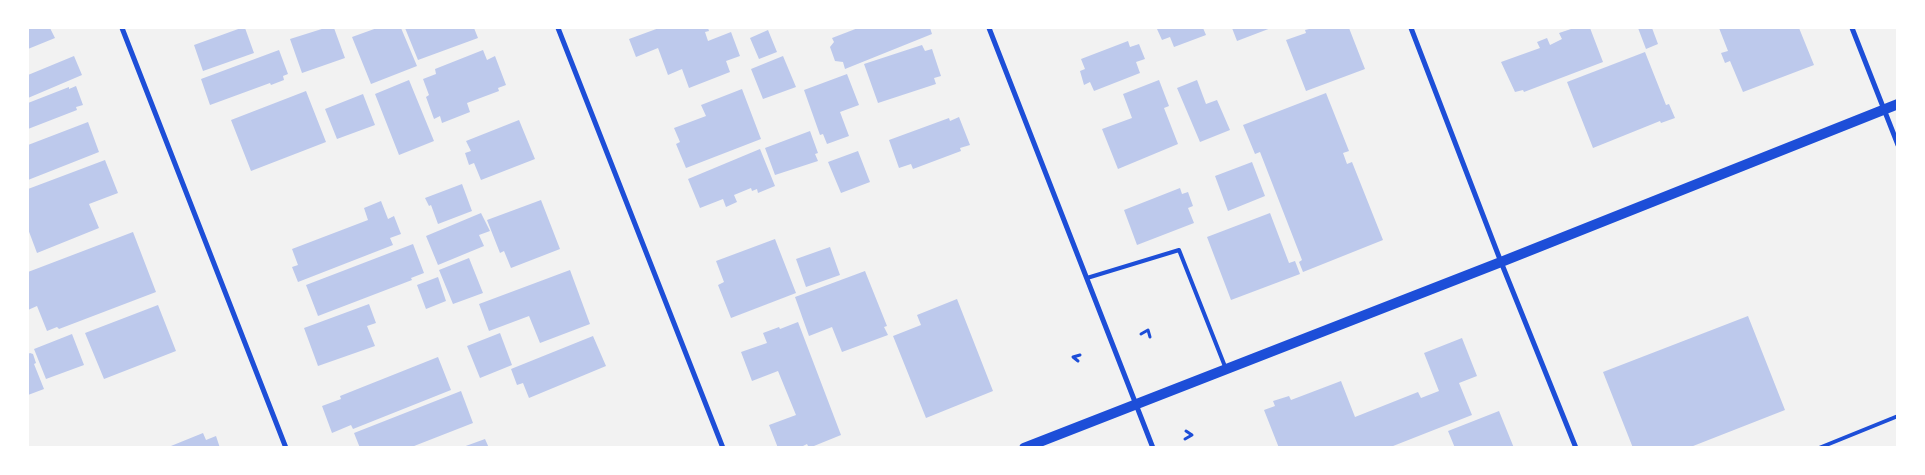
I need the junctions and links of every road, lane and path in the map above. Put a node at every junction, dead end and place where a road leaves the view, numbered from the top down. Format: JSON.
{"nodes":[{"id":1,"x":122,"y":28,"type":"edge"},
{"id":2,"x":558,"y":28,"type":"edge"},
{"id":3,"x":989,"y":28,"type":"edge"},
{"id":4,"x":1411,"y":28,"type":"edge"},
{"id":5,"x":1852,"y":28,"type":"edge"},
{"id":6,"x":1898,"y":104,"type":"edge"},
{"id":7,"x":1884,"y":110,"type":"junction"},
{"id":8,"x":1898,"y":145,"type":"edge"},
{"id":9,"x":1502,"y":262,"type":"junction"},
{"id":10,"x":1087,"y":278,"type":"junction"},
{"id":11,"x":1141,"y":334,"type":"dead end"},
{"id":12,"x":1150,"y":337,"type":"dead end"},
{"id":13,"x":1080,"y":355,"type":"dead end"},
{"id":14,"x":1078,"y":361,"type":"dead end"},
{"id":15,"x":1226,"y":369,"type":"junction"},
{"id":16,"x":1136,"y":404,"type":"junction"},
{"id":17,"x":1898,"y":416,"type":"edge"},
{"id":18,"x":1186,"y":431,"type":"dead end"},
{"id":19,"x":1185,"y":439,"type":"dead end"},
{"id":20,"x":286,"y":448,"type":"edge"},
{"id":21,"x":723,"y":448,"type":"edge"},
{"id":22,"x":1024,"y":448,"type":"edge"},
{"id":23,"x":1153,"y":448,"type":"edge"},
{"id":24,"x":1576,"y":448,"type":"edge"},
{"id":25,"x":1819,"y":448,"type":"edge"}],
"edges":[{"from":1,"to":20,"type":"street"},
{"from":2,"to":21,"type":"street"},
{"from":3,"to":10,"type":"street"},
{"from":4,"to":9,"type":"street"},
{"from":5,"to":7,"type":"street"},
{"from":6,"to":7,"type":"main road"},
{"from":7,"to":8,"type":"street"},
{"from":7,"to":9,"type":"main road"},
{"from":9,"to":15,"type":"main road"},
{"from":9,"to":24,"type":"street"},
{"from":10,"to":15,"type":"lane"},
{"from":10,"to":16,"type":"street"},
{"from":11,"to":12,"type":"path"},
{"from":13,"to":14,"type":"path"},
{"from":15,"to":16,"type":"main road"},
{"from":16,"to":22,"type":"main road"},
{"from":16,"to":23,"type":"street"},
{"from":17,"to":25,"type":"lane"},
{"from":18,"to":19,"type":"path"}]}
